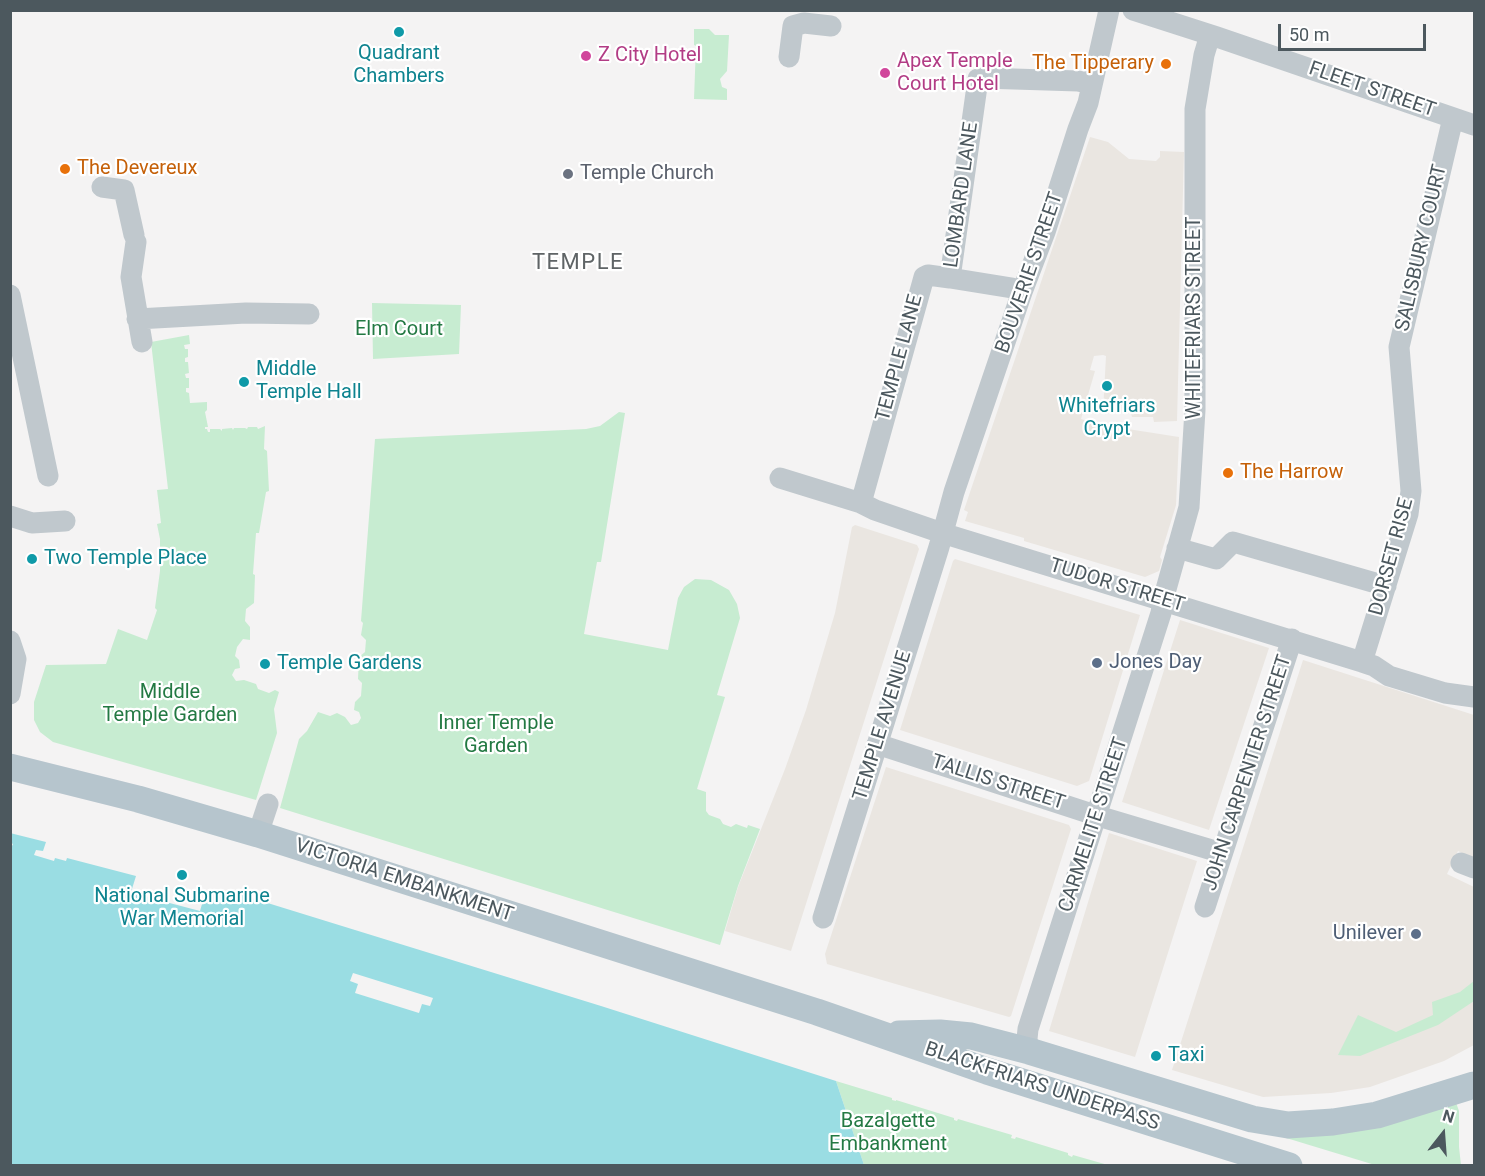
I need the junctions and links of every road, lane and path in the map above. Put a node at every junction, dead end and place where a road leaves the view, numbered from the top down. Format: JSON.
{"nodes":[{"id":1,"x":1109,"y":10,"type":"edge"},
{"id":2,"x":1132,"y":10,"type":"edge"},
{"id":3,"x":805,"y":17,"type":"edge"},
{"id":4,"x":831,"y":26,"type":"dead end"},
{"id":5,"x":1210,"y":34,"type":"junction"},
{"id":6,"x":789,"y":57,"type":"dead end"},
{"id":7,"x":1092,"y":84,"type":"junction"},
{"id":8,"x":1453,"y":118,"type":"junction"},
{"id":9,"x":1474,"y":124,"type":"edge"},
{"id":10,"x":102,"y":187,"type":"dead end"},
{"id":11,"x":950,"y":278,"type":"junction"},
{"id":12,"x":1022,"y":292,"type":"junction"},
{"id":13,"x":10,"y":295,"type":"edge"},
{"id":14,"x":309,"y":314,"type":"dead end"},
{"id":15,"x":137,"y":319,"type":"junction"},
{"id":16,"x":142,"y":342,"type":"dead end"},
{"id":17,"x":1401,"y":378,"type":"joint"},
{"id":18,"x":48,"y":476,"type":"dead end"},
{"id":19,"x":780,"y":478,"type":"dead end"},
{"id":20,"x":861,"y":502,"type":"junction"},
{"id":21,"x":10,"y":516,"type":"edge"},
{"id":22,"x":65,"y":520,"type":"dead end"},
{"id":23,"x":942,"y":533,"type":"junction"},
{"id":24,"x":1177,"y":548,"type":"junction"},
{"id":25,"x":1386,"y":586,"type":"junction"},
{"id":26,"x":1163,"y":600,"type":"junction"},
{"id":27,"x":1292,"y":639,"type":"junction"},
{"id":28,"x":10,"y":641,"type":"edge"},
{"id":29,"x":1368,"y":664,"type":"junction"},
{"id":30,"x":1474,"y":688,"type":"edge"},
{"id":31,"x":10,"y":694,"type":"edge"},
{"id":32,"x":1474,"y":697,"type":"edge"},
{"id":33,"x":877,"y":744,"type":"junction"},
{"id":34,"x":10,"y":767,"type":"edge"},
{"id":35,"x":268,"y":804,"type":"dead end"},
{"id":36,"x":1098,"y":816,"type":"junction"},
{"id":37,"x":258,"y":834,"type":"junction"},
{"id":38,"x":1222,"y":853,"type":"junction"},
{"id":39,"x":1205,"y":907,"type":"dead end"},
{"id":40,"x":823,"y":918,"type":"dead end"},
{"id":41,"x":795,"y":1006,"type":"joint"},
{"id":42,"x":886,"y":1035,"type":"junction"},
{"id":43,"x":1029,"y":1051,"type":"junction"},
{"id":44,"x":1474,"y":1085,"type":"edge"},
{"id":45,"x":1289,"y":1166,"type":"edge"}],
"edges":[{"from":1,"to":7,"type":"street","name":"BOUVERIE STREET"},
{"from":2,"to":5,"type":"street","name":"FLEET STREET"},
{"from":3,"to":4,"type":"street"},
{"from":3,"to":6,"type":"street"},
{"from":5,"to":8,"type":"street","name":"FLEET STREET"},
{"from":5,"to":24,"type":"street","name":"WHITEFRIARS STREET"},
{"from":7,"to":11,"type":"street","name":"LOMBARD LANE"},
{"from":7,"to":12,"type":"street","name":"BOUVERIE STREET"},
{"from":8,"to":9,"type":"street","name":"FLEET STREET"},
{"from":8,"to":17,"type":"street","name":"SALISBURY COURT"},
{"from":10,"to":15,"type":"street"},
{"from":11,"to":12,"type":"street","name":"TEMPLE LANE"},
{"from":11,"to":20,"type":"street","name":"TEMPLE LANE"},
{"from":12,"to":23,"type":"street","name":"BOUVERIE STREET"},
{"from":13,"to":18,"type":"street"},
{"from":14,"to":15,"type":"street"},
{"from":15,"to":16,"type":"street"},
{"from":17,"to":25,"type":"street","name":"DORSET RISE"},
{"from":19,"to":20,"type":"street","name":"TUDOR STREET"},
{"from":20,"to":23,"type":"street","name":"TUDOR STREET"},
{"from":21,"to":22,"type":"street"},
{"from":23,"to":26,"type":"street","name":"TUDOR STREET"},
{"from":23,"to":33,"type":"street","name":"TEMPLE AVENUE"},
{"from":24,"to":25,"type":"street"},
{"from":24,"to":26,"type":"street","name":"WHITEFRIARS STREET"},
{"from":25,"to":29,"type":"street","name":"DORSET RISE"},
{"from":26,"to":27,"type":"street","name":"TUDOR STREET"},
{"from":26,"to":36,"type":"street","name":"CARMELITE STREET"},
{"from":27,"to":29,"type":"street","name":"TUDOR STREET"},
{"from":27,"to":38,"type":"street","name":"JOHN CARPENTER STREET"},
{"from":28,"to":31,"type":"street"},
{"from":29,"to":30,"type":"street","name":"TUDOR STREET"},
{"from":29,"to":32,"type":"street","name":"TUDOR STREET"},
{"from":33,"to":36,"type":"street","name":"TALLIS STREET"},
{"from":33,"to":40,"type":"street","name":"TEMPLE AVENUE"},
{"from":34,"to":37,"type":"main road","name":"VICTORIA EMBANKMENT"},
{"from":35,"to":37,"type":"street"},
{"from":36,"to":38,"type":"street","name":"TALLIS STREET"},
{"from":36,"to":43,"type":"street","name":"CARMELITE STREET"},
{"from":37,"to":41,"type":"main road","name":"VICTORIA EMBANKMENT"},
{"from":38,"to":39,"type":"street","name":"JOHN CARPENTER STREET"},
{"from":41,"to":42,"type":"main road","name":"BLACKFRIARS UNDERPASS"},
{"from":42,"to":43,"type":"main road"},
{"from":42,"to":45,"type":"main road","name":"BLACKFRIARS UNDERPASS"},
{"from":43,"to":44,"type":"main road"}]}
